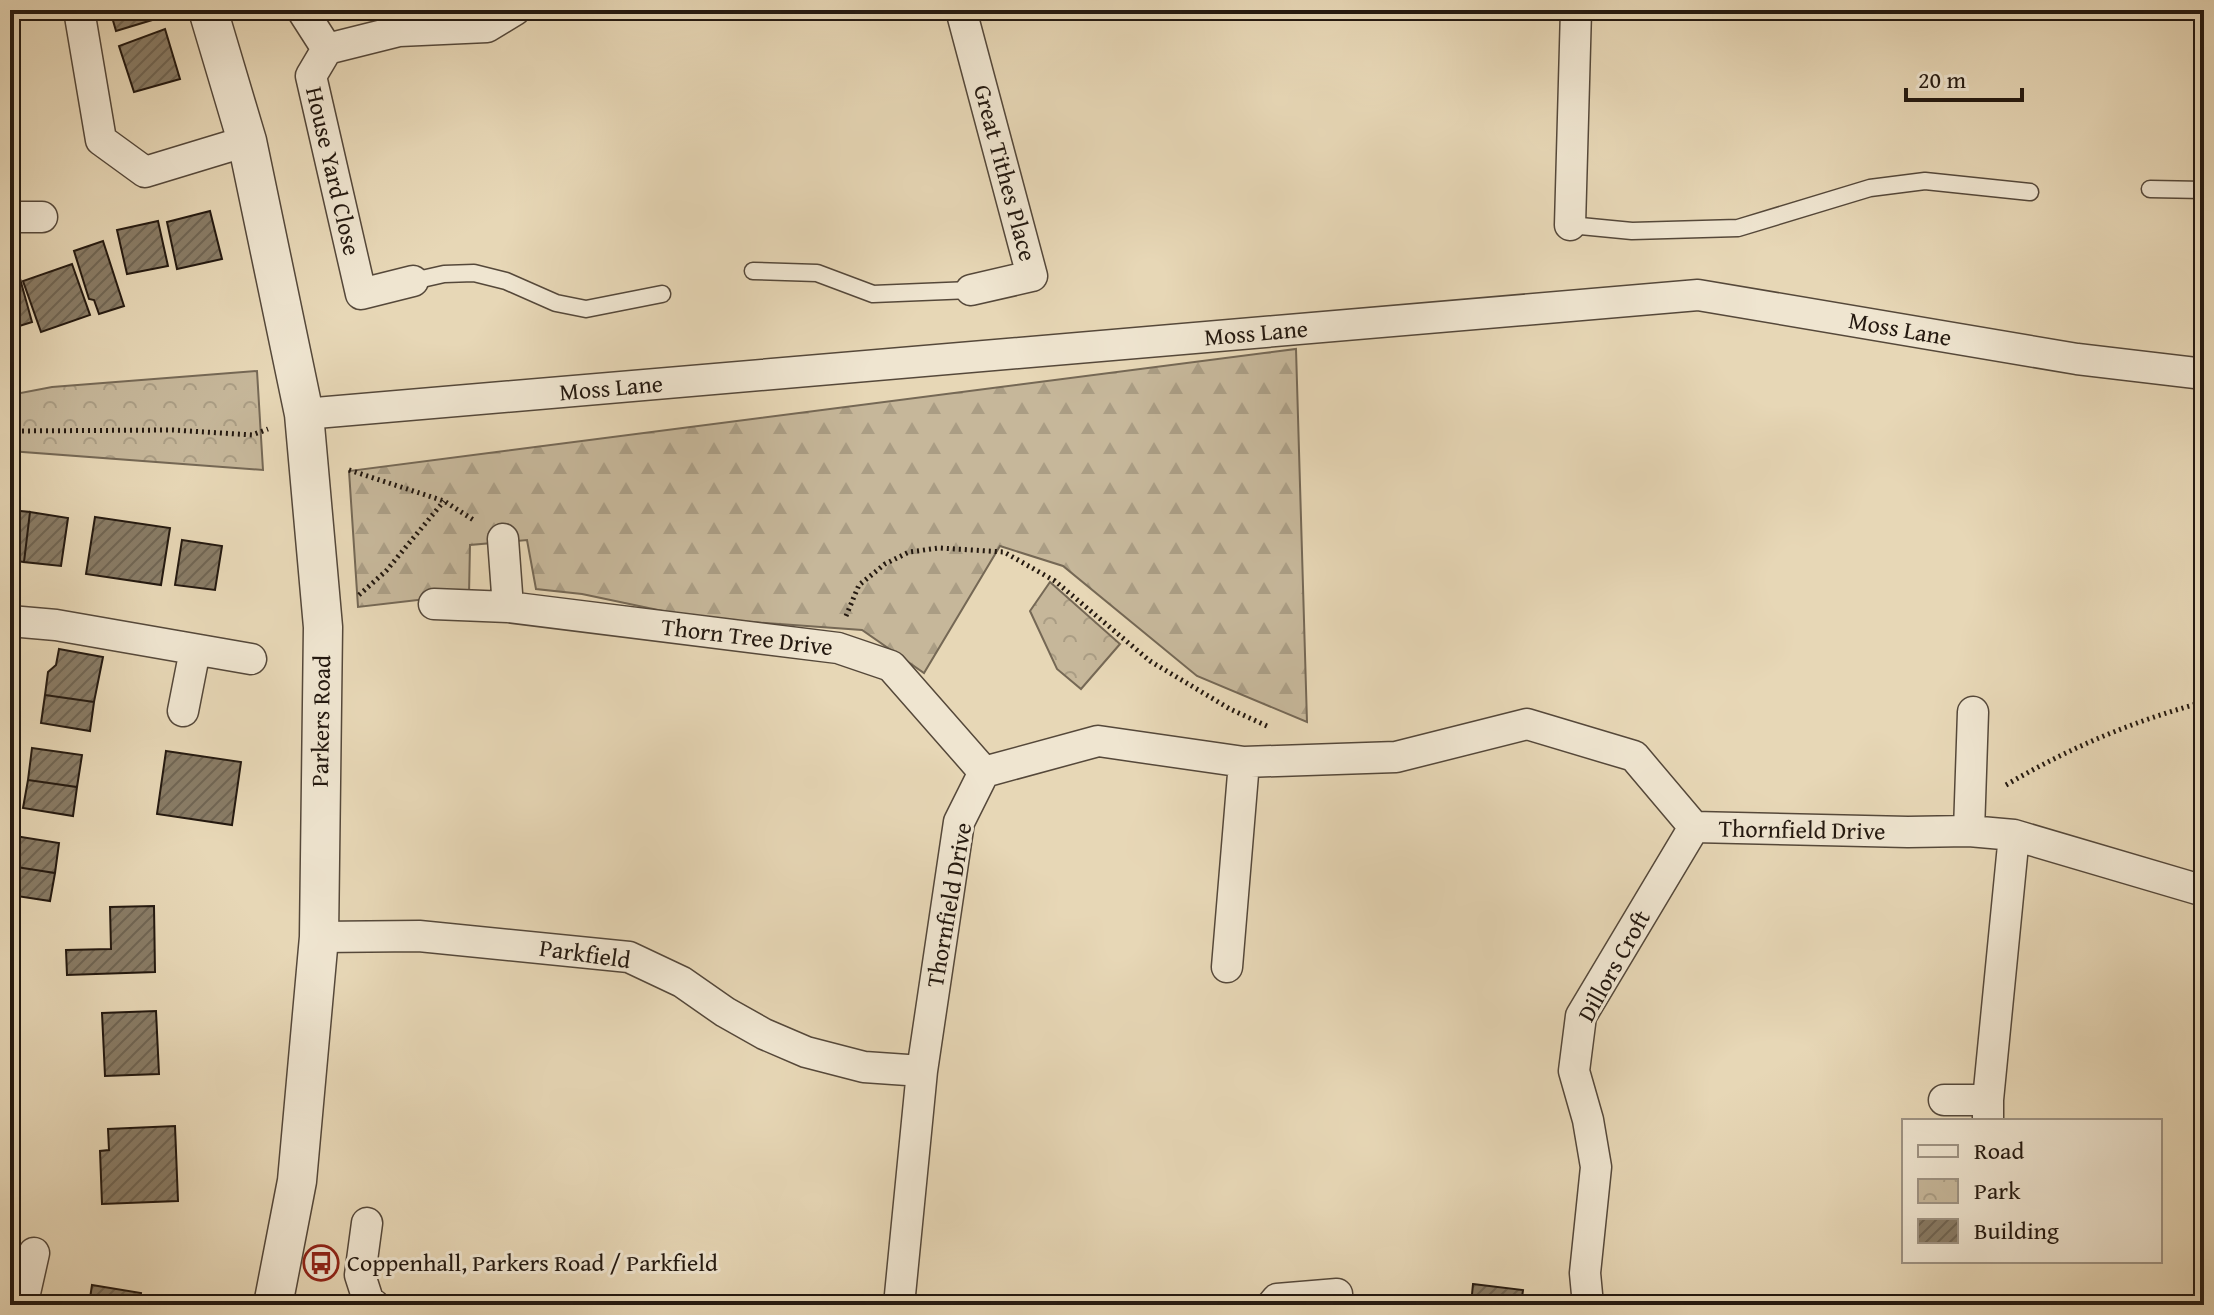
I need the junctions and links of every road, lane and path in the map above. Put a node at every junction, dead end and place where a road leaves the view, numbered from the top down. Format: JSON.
{"nodes":[{"id":1,"x":79,"y":10,"type":"edge"},
{"id":2,"x":208,"y":10,"type":"edge"},
{"id":3,"x":302,"y":10,"type":"edge"},
{"id":4,"x":515,"y":10,"type":"edge"},
{"id":5,"x":961,"y":10,"type":"edge"},
{"id":6,"x":1576,"y":10,"type":"edge"},
{"id":7,"x":327,"y":49,"type":"junction"},
{"id":8,"x":247,"y":141,"type":"junction"},
{"id":9,"x":2150,"y":189,"type":"dead end"},
{"id":10,"x":2204,"y":190,"type":"edge"},
{"id":11,"x":2030,"y":192,"type":"dead end"},
{"id":12,"x":10,"y":217,"type":"edge"},
{"id":13,"x":42,"y":217,"type":"dead end"},
{"id":14,"x":1570,"y":225,"type":"joint"},
{"id":15,"x":753,"y":271,"type":"dead end"},
{"id":16,"x":413,"y":281,"type":"joint"},
{"id":17,"x":971,"y":290,"type":"joint"},
{"id":18,"x":662,"y":294,"type":"dead end"},
{"id":19,"x":2204,"y":374,"type":"edge"},
{"id":20,"x":304,"y":414,"type":"junction"},
{"id":21,"x":10,"y":431,"type":"edge"},
{"id":22,"x":340,"y":459,"type":"dead end"},
{"id":23,"x":444,"y":501,"type":"junction"},
{"id":24,"x":503,"y":539,"type":"joint"},
{"id":25,"x":434,"y":604,"type":"dead end"},
{"id":26,"x":508,"y":607,"type":"junction"},
{"id":27,"x":10,"y":621,"type":"edge"},
{"id":28,"x":323,"y":627,"type":"junction"},
{"id":29,"x":838,"y":648,"type":"junction"},
{"id":30,"x":195,"y":650,"type":"junction"},
{"id":31,"x":251,"y":659,"type":"dead end"},
{"id":32,"x":2204,"y":702,"type":"edge"},
{"id":33,"x":183,"y":711,"type":"dead end"},
{"id":34,"x":1973,"y":712,"type":"dead end"},
{"id":35,"x":1279,"y":730,"type":"dead end"},
{"id":36,"x":1244,"y":762,"type":"junction"},
{"id":37,"x":984,"y":772,"type":"junction"},
{"id":38,"x":1970,"y":796,"type":"junction"},
{"id":39,"x":1694,"y":827,"type":"junction"},
{"id":40,"x":1969,"y":831,"type":"junction"},
{"id":41,"x":2014,"y":835,"type":"junction"},
{"id":42,"x":2204,"y":891,"type":"edge"},
{"id":43,"x":319,"y":937,"type":"junction"},
{"id":44,"x":1227,"y":967,"type":"dead end"},
{"id":45,"x":922,"y":1071,"type":"junction"},
{"id":46,"x":1944,"y":1100,"type":"dead end"},
{"id":47,"x":1988,"y":1110,"type":"edge"},
{"id":48,"x":367,"y":1223,"type":"dead end"},
{"id":49,"x":34,"y":1253,"type":"dead end"},
{"id":50,"x":1337,"y":1294,"type":"dead end"},
{"id":51,"x":18,"y":1302,"type":"edge"},
{"id":52,"x":273,"y":1305,"type":"edge"},
{"id":53,"x":374,"y":1305,"type":"edge"},
{"id":54,"x":899,"y":1305,"type":"edge"},
{"id":55,"x":1272,"y":1305,"type":"edge"},
{"id":56,"x":1588,"y":1305,"type":"edge"}],
"edges":[{"from":1,"to":8,"type":"street"},
{"from":2,"to":8,"type":"street","name":"Parkers Road"},
{"from":3,"to":7,"type":"street"},
{"from":4,"to":7,"type":"street","name":"House Yard Close"},
{"from":5,"to":17,"type":"street","name":"Great Tithes Place"},
{"from":6,"to":14,"type":"street"},
{"from":7,"to":16,"type":"street","name":"House Yard Close"},
{"from":8,"to":20,"type":"street","name":"Parkers Road"},
{"from":9,"to":10,"type":"lane"},
{"from":11,"to":14,"type":"lane"},
{"from":12,"to":13,"type":"street"},
{"from":15,"to":17,"type":"lane"},
{"from":16,"to":18,"type":"lane"},
{"from":19,"to":20,"type":"street","name":"Moss Lane"},
{"from":20,"to":21,"type":"path"},
{"from":20,"to":28,"type":"street","name":"Parkers Road"},
{"from":22,"to":23,"type":"path"},
{"from":23,"to":24,"type":"path"},
{"from":23,"to":28,"type":"path"},
{"from":24,"to":26,"type":"street"},
{"from":25,"to":26,"type":"street","name":"Thorn Tree Drive"},
{"from":26,"to":29,"type":"street","name":"Thorn Tree Drive"},
{"from":27,"to":30,"type":"street"},
{"from":28,"to":43,"type":"street","name":"Parkers Road"},
{"from":29,"to":35,"type":"path"},
{"from":29,"to":37,"type":"street","name":"Thorn Tree Drive"},
{"from":30,"to":31,"type":"street"},
{"from":30,"to":33,"type":"street"},
{"from":32,"to":38,"type":"path"},
{"from":34,"to":38,"type":"street"},
{"from":36,"to":37,"type":"street","name":"Thornfield Drive"},
{"from":36,"to":39,"type":"street","name":"Thornfield Drive"},
{"from":36,"to":44,"type":"street"},
{"from":37,"to":45,"type":"street","name":"Thornfield Drive"},
{"from":38,"to":40,"type":"street"},
{"from":39,"to":40,"type":"street","name":"Thornfield Drive"},
{"from":39,"to":56,"type":"street","name":"Dillors Croft"},
{"from":40,"to":41,"type":"street","name":"Thornfield Drive"},
{"from":41,"to":42,"type":"street","name":"Thornfield Drive"},
{"from":41,"to":47,"type":"street"},
{"from":43,"to":45,"type":"street","name":"Parkfield"},
{"from":43,"to":52,"type":"street","name":"Parkers Road"},
{"from":45,"to":54,"type":"street","name":"Thornfield Drive"},
{"from":46,"to":47,"type":"street"},
{"from":48,"to":53,"type":"street"},
{"from":49,"to":51,"type":"street"},
{"from":50,"to":55,"type":"street"}]}
